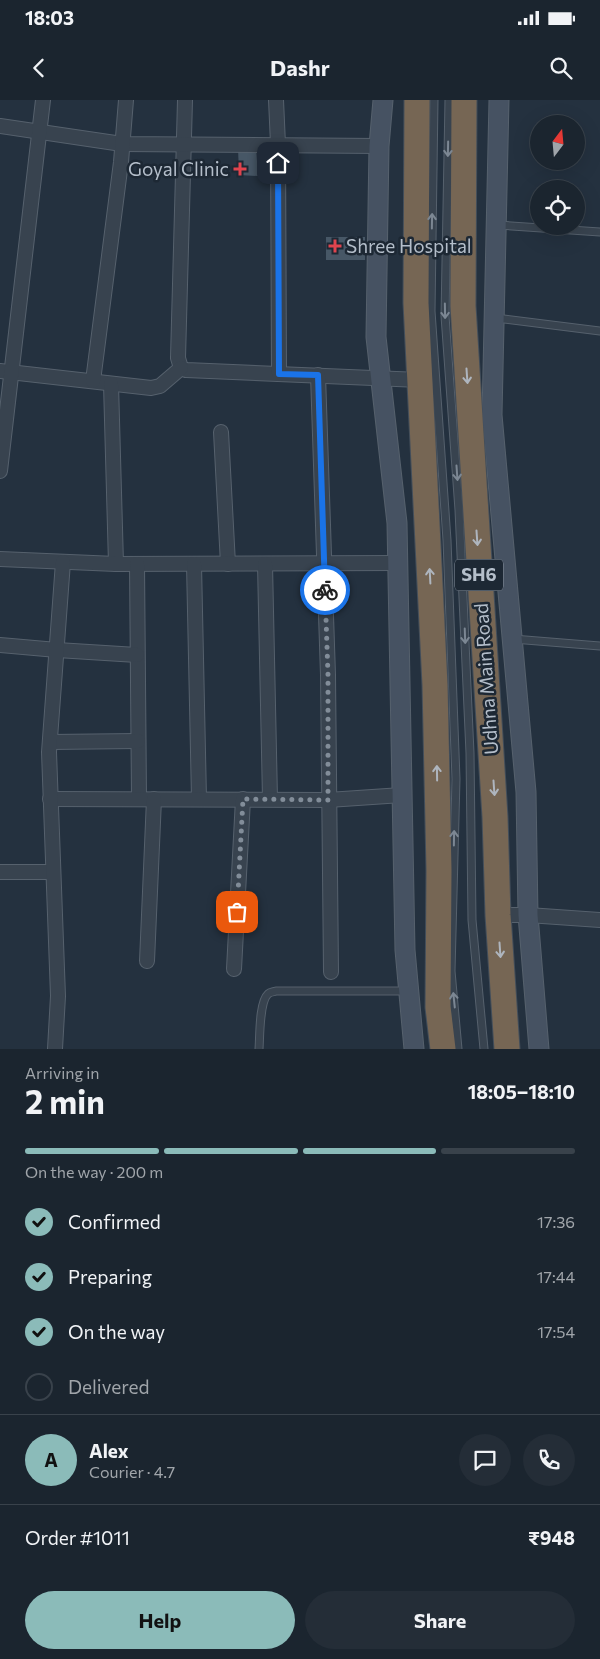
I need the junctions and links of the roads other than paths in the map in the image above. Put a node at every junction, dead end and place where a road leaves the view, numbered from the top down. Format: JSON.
{"nodes":[{"id":1,"x":43,"y":100,"type":"edge"},
{"id":2,"x":126,"y":100,"type":"edge"},
{"id":3,"x":185,"y":100,"type":"edge"},
{"id":4,"x":276,"y":100,"type":"edge"},
{"id":5,"x":383,"y":100,"type":"edge"},
{"id":6,"x":417,"y":100,"type":"edge"},
{"id":7,"x":434,"y":100,"type":"edge"},
{"id":8,"x":449,"y":100,"type":"edge"},
{"id":9,"x":464,"y":100,"type":"edge"},
{"id":10,"x":498,"y":100,"type":"edge"},
{"id":11,"x":0,"y":126,"type":"edge"},
{"id":12,"x":39,"y":132,"type":"junction"},
{"id":13,"x":122,"y":144,"type":"junction"},
{"id":14,"x":184,"y":144,"type":"junction"},
{"id":15,"x":278,"y":144,"type":"junction"},
{"id":16,"x":379,"y":146,"type":"junction"},
{"id":17,"x":496,"y":225,"type":"junction"},
{"id":18,"x":600,"y":232,"type":"edge"},
{"id":19,"x":494,"y":318,"type":"junction"},
{"id":20,"x":600,"y":331,"type":"edge"},
{"id":21,"x":181,"y":368,"type":"junction"},
{"id":22,"x":6,"y":372,"type":"edge"},
{"id":23,"x":279,"y":374,"type":"junction"},
{"id":24,"x":318,"y":375,"type":"junction"},
{"id":25,"x":381,"y":378,"type":"junction"},
{"id":26,"x":420,"y":380,"type":"junction"},
{"id":27,"x":93,"y":381,"type":"junction"},
{"id":28,"x":110,"y":384,"type":"junction"},
{"id":29,"x":221,"y":432,"type":"dead end"},
{"id":30,"x":0,"y":471,"type":"edge"},
{"id":31,"x":0,"y":559,"type":"edge"},
{"id":32,"x":63,"y":562,"type":"junction"},
{"id":33,"x":324,"y":563,"type":"junction"},
{"id":34,"x":398,"y":563,"type":"junction"},
{"id":35,"x":116,"y":564,"type":"junction"},
{"id":36,"x":137,"y":564,"type":"junction"},
{"id":37,"x":194,"y":564,"type":"junction"},
{"id":38,"x":228,"y":564,"type":"junction"},
{"id":39,"x":265,"y":564,"type":"junction"},
{"id":40,"x":512,"y":639,"type":"junction"},
{"id":41,"x":0,"y":645,"type":"edge"},
{"id":42,"x":600,"y":646,"type":"edge"},
{"id":43,"x":57,"y":650,"type":"junction"},
{"id":44,"x":138,"y":655,"type":"junction"},
{"id":45,"x":138,"y":741,"type":"junction"},
{"id":46,"x":50,"y":742,"type":"junction"},
{"id":47,"x":402,"y":795,"type":"junction"},
{"id":48,"x":50,"y":799,"type":"junction"},
{"id":49,"x":139,"y":799,"type":"junction"},
{"id":50,"x":154,"y":799,"type":"junction"},
{"id":51,"x":199,"y":799,"type":"junction"},
{"id":52,"x":243,"y":799,"type":"junction"},
{"id":53,"x":270,"y":799,"type":"junction"},
{"id":54,"x":328,"y":800,"type":"junction"},
{"id":55,"x":0,"y":872,"type":"edge"},
{"id":56,"x":53,"y":872,"type":"junction"},
{"id":57,"x":528,"y":914,"type":"junction"},
{"id":58,"x":498,"y":915,"type":"junction"},
{"id":59,"x":600,"y":920,"type":"edge"},
{"id":60,"x":147,"y":961,"type":"dead end"},
{"id":61,"x":234,"y":969,"type":"dead end"},
{"id":62,"x":331,"y":972,"type":"dead end"},
{"id":63,"x":408,"y":991,"type":"junction"},
{"id":64,"x":55,"y":1049,"type":"edge"},
{"id":65,"x":258,"y":1049,"type":"edge"},
{"id":66,"x":414,"y":1049,"type":"edge"},
{"id":67,"x":443,"y":1049,"type":"edge"},
{"id":68,"x":458,"y":1049,"type":"edge"},
{"id":69,"x":484,"y":1049,"type":"edge"},
{"id":70,"x":507,"y":1049,"type":"edge"},
{"id":71,"x":539,"y":1049,"type":"edge"}],
"edges":[{"from":1,"to":12,"type":"street"},
{"from":2,"to":13,"type":"street"},
{"from":3,"to":14,"type":"street"},
{"from":4,"to":15,"type":"street"},
{"from":5,"to":16,"type":"street"},
{"from":6,"to":26,"type":"highway"},
{"from":68,"to":7,"type":"lane","one_way":true},
{"from":8,"to":69,"type":"lane","one_way":true},
{"from":9,"to":58,"type":"highway","name":"Udhna Main Road","number":"SH6","one_way":true},
{"from":10,"to":17,"type":"street"},
{"from":11,"to":12,"type":"street"},
{"from":12,"to":13,"type":"street"},
{"from":12,"to":22,"type":"street"},
{"from":13,"to":14,"type":"street"},
{"from":13,"to":27,"type":"street"},
{"from":14,"to":15,"type":"street"},
{"from":14,"to":21,"type":"street"},
{"from":15,"to":16,"type":"street"},
{"from":15,"to":23,"type":"street"},
{"from":16,"to":25,"type":"street"},
{"from":17,"to":18,"type":"lane"},
{"from":17,"to":19,"type":"street"},
{"from":19,"to":20,"type":"lane"},
{"from":19,"to":40,"type":"street"},
{"from":21,"to":23,"type":"street"},
{"from":21,"to":28,"type":"street"},
{"from":22,"to":27,"type":"street"},
{"from":22,"to":30,"type":"street"},
{"from":23,"to":24,"type":"street"},
{"from":24,"to":25,"type":"street"},
{"from":24,"to":33,"type":"street"},
{"from":25,"to":26,"type":"street"},
{"from":25,"to":34,"type":"street"},
{"from":67,"to":26,"type":"highway","one_way":true},
{"from":27,"to":28,"type":"street"},
{"from":28,"to":35,"type":"street"},
{"from":29,"to":38,"type":"street"},
{"from":31,"to":32,"type":"street"},
{"from":32,"to":35,"type":"street"},
{"from":32,"to":43,"type":"street"},
{"from":33,"to":34,"type":"street"},
{"from":33,"to":39,"type":"street"},
{"from":33,"to":54,"type":"street"},
{"from":34,"to":47,"type":"street"},
{"from":35,"to":36,"type":"street"},
{"from":36,"to":37,"type":"street"},
{"from":36,"to":44,"type":"street"},
{"from":37,"to":38,"type":"street"},
{"from":37,"to":51,"type":"street"},
{"from":38,"to":39,"type":"street"},
{"from":39,"to":53,"type":"street"},
{"from":40,"to":42,"type":"lane"},
{"from":40,"to":57,"type":"street"},
{"from":41,"to":43,"type":"street"},
{"from":43,"to":44,"type":"street"},
{"from":43,"to":46,"type":"street"},
{"from":44,"to":45,"type":"street"},
{"from":45,"to":46,"type":"street"},
{"from":45,"to":49,"type":"street"},
{"from":46,"to":48,"type":"street"},
{"from":47,"to":54,"type":"street"},
{"from":47,"to":63,"type":"street"},
{"from":48,"to":49,"type":"street"},
{"from":48,"to":56,"type":"street"},
{"from":49,"to":50,"type":"street"},
{"from":50,"to":51,"type":"street"},
{"from":50,"to":60,"type":"street"},
{"from":51,"to":52,"type":"street"},
{"from":52,"to":53,"type":"street"},
{"from":52,"to":61,"type":"street"},
{"from":53,"to":54,"type":"street"},
{"from":54,"to":62,"type":"street"},
{"from":55,"to":56,"type":"street"},
{"from":56,"to":64,"type":"street"},
{"from":57,"to":58,"type":"street"},
{"from":57,"to":59,"type":"street"},
{"from":57,"to":71,"type":"street"},
{"from":58,"to":70,"type":"highway","name":"Udhna Main Road","number":"SH6","one_way":true},
{"from":63,"to":65,"type":"lane"},
{"from":63,"to":66,"type":"street"}]}
